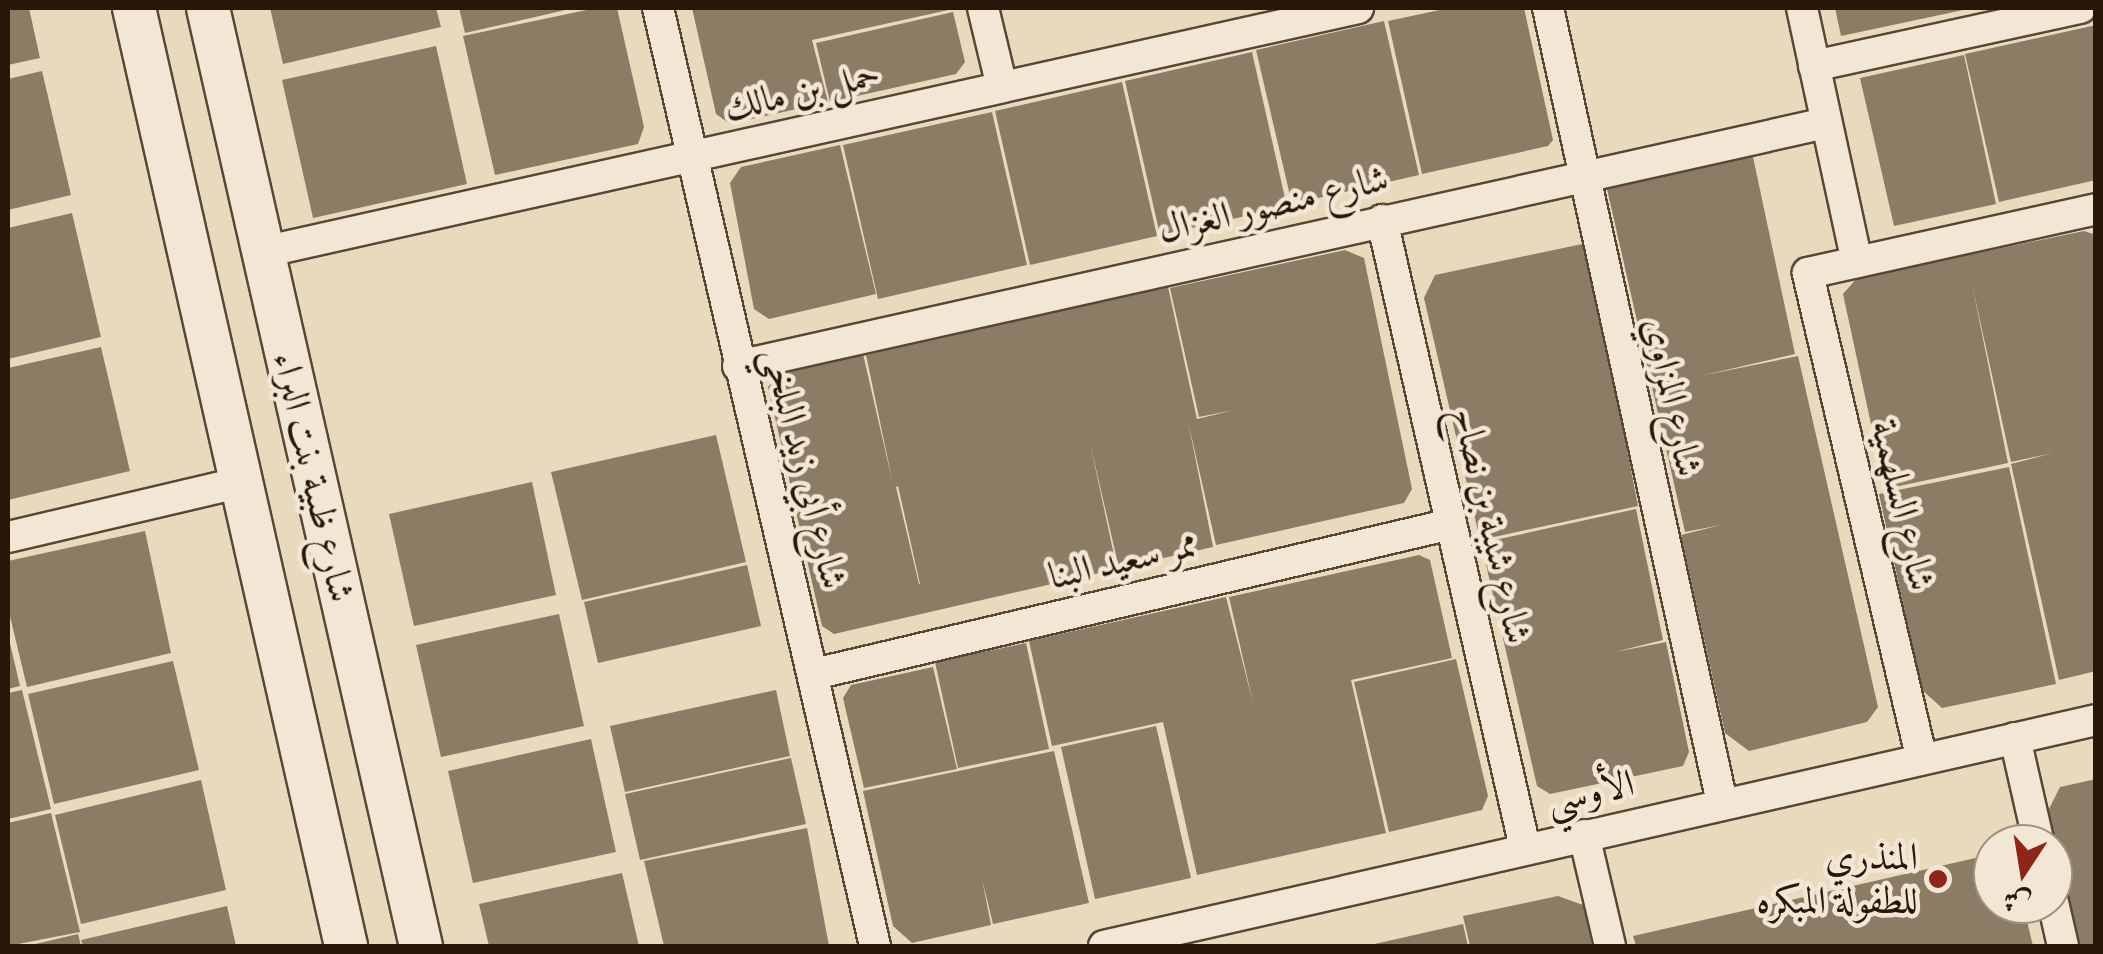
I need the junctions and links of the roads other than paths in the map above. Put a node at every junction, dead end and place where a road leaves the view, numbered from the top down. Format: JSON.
{"nodes":[{"id":1,"x":134,"y":8,"type":"edge"},
{"id":2,"x":208,"y":8,"type":"edge"},
{"id":3,"x":658,"y":8,"type":"edge"},
{"id":4,"x":983,"y":8,"type":"edge"},
{"id":5,"x":1358,"y":8,"type":"edge"},
{"id":6,"x":1548,"y":8,"type":"edge"},
{"id":7,"x":1802,"y":8,"type":"edge"},
{"id":8,"x":2081,"y":8,"type":"edge"},
{"id":9,"x":1814,"y":66,"type":"junction"},
{"id":10,"x":1002,"y":88,"type":"junction"},
{"id":11,"x":1826,"y":122,"type":"junction"},
{"id":12,"x":693,"y":157,"type":"junction"},
{"id":13,"x":1582,"y":172,"type":"junction"},
{"id":14,"x":2096,"y":208,"type":"edge"},
{"id":15,"x":1382,"y":220,"type":"junction"},
{"id":16,"x":264,"y":252,"type":"junction"},
{"id":17,"x":1857,"y":262,"type":"junction"},
{"id":18,"x":738,"y":366,"type":"junction"},
{"id":19,"x":238,"y":484,"type":"junction"},
{"id":20,"x":1451,"y":524,"type":"junction"},
{"id":21,"x":8,"y":536,"type":"edge"},
{"id":22,"x":814,"y":674,"type":"junction"},
{"id":23,"x":2096,"y":720,"type":"edge"},
{"id":24,"x":2015,"y":738,"type":"junction"},
{"id":25,"x":1921,"y":756,"type":"junction"},
{"id":26,"x":1722,"y":803,"type":"junction"},
{"id":27,"x":2034,"y":824,"type":"edge"},
{"id":28,"x":1584,"y":835,"type":"junction"},
{"id":29,"x":1524,"y":848,"type":"junction"},
{"id":30,"x":346,"y":946,"type":"edge"},
{"id":31,"x":421,"y":946,"type":"edge"},
{"id":32,"x":875,"y":946,"type":"edge"},
{"id":33,"x":1104,"y":946,"type":"edge"},
{"id":34,"x":1610,"y":946,"type":"edge"}],
"edges":[{"from":1,"to":19,"type":"street","name":"شارع ظبية بنت البراء"},
{"from":2,"to":16,"type":"street","name":"شارع ظبية بنت البراء"},
{"from":3,"to":12,"type":"street","name":"شارع أبي زيد البلخي"},
{"from":4,"to":10,"type":"street"},
{"from":5,"to":10,"type":"street","name":"حمل بن مالك"},
{"from":6,"to":13,"type":"street","name":"شارع المزاوي"},
{"from":7,"to":9,"type":"street"},
{"from":8,"to":9,"type":"street"},
{"from":9,"to":11,"type":"street"},
{"from":10,"to":12,"type":"street","name":"حمل بن مالك"},
{"from":11,"to":13,"type":"street","name":"شارع منصور الغزال"},
{"from":11,"to":17,"type":"street"},
{"from":12,"to":16,"type":"street","name":"حمل بن مالك"},
{"from":12,"to":18,"type":"street","name":"شارع أبي زيد البلخي"},
{"from":13,"to":15,"type":"street","name":"شارع منصور الغزال"},
{"from":13,"to":26,"type":"street","name":"شارع المزاوي"},
{"from":14,"to":17,"type":"street"},
{"from":15,"to":18,"type":"street","name":"شارع منصور الغزال"},
{"from":15,"to":20,"type":"street","name":"شارع شيبة بن نصاح"},
{"from":16,"to":31,"type":"street","name":"شارع ظبية بنت البراء"},
{"from":17,"to":25,"type":"street","name":"شارع السلهمية"},
{"from":18,"to":22,"type":"street","name":"شارع أبي زيد البلخي"},
{"from":19,"to":21,"type":"street"},
{"from":19,"to":30,"type":"street","name":"شارع ظبية بنت البراء"},
{"from":20,"to":22,"type":"street","name":"ممر سعيد البنا"},
{"from":20,"to":29,"type":"street","name":"شارع شيبة بن نصاح"},
{"from":22,"to":32,"type":"street","name":"شارع أبي زيد البلخي"},
{"from":23,"to":24,"type":"street","name":"الأوسي"},
{"from":24,"to":25,"type":"street","name":"الأوسي"},
{"from":24,"to":27,"type":"street"},
{"from":25,"to":26,"type":"street","name":"الأوسي"},
{"from":26,"to":28,"type":"street","name":"الأوسي"},
{"from":28,"to":29,"type":"street","name":"الأوسي"},
{"from":28,"to":34,"type":"street"},
{"from":29,"to":33,"type":"street","name":"الأوسي"}]}
